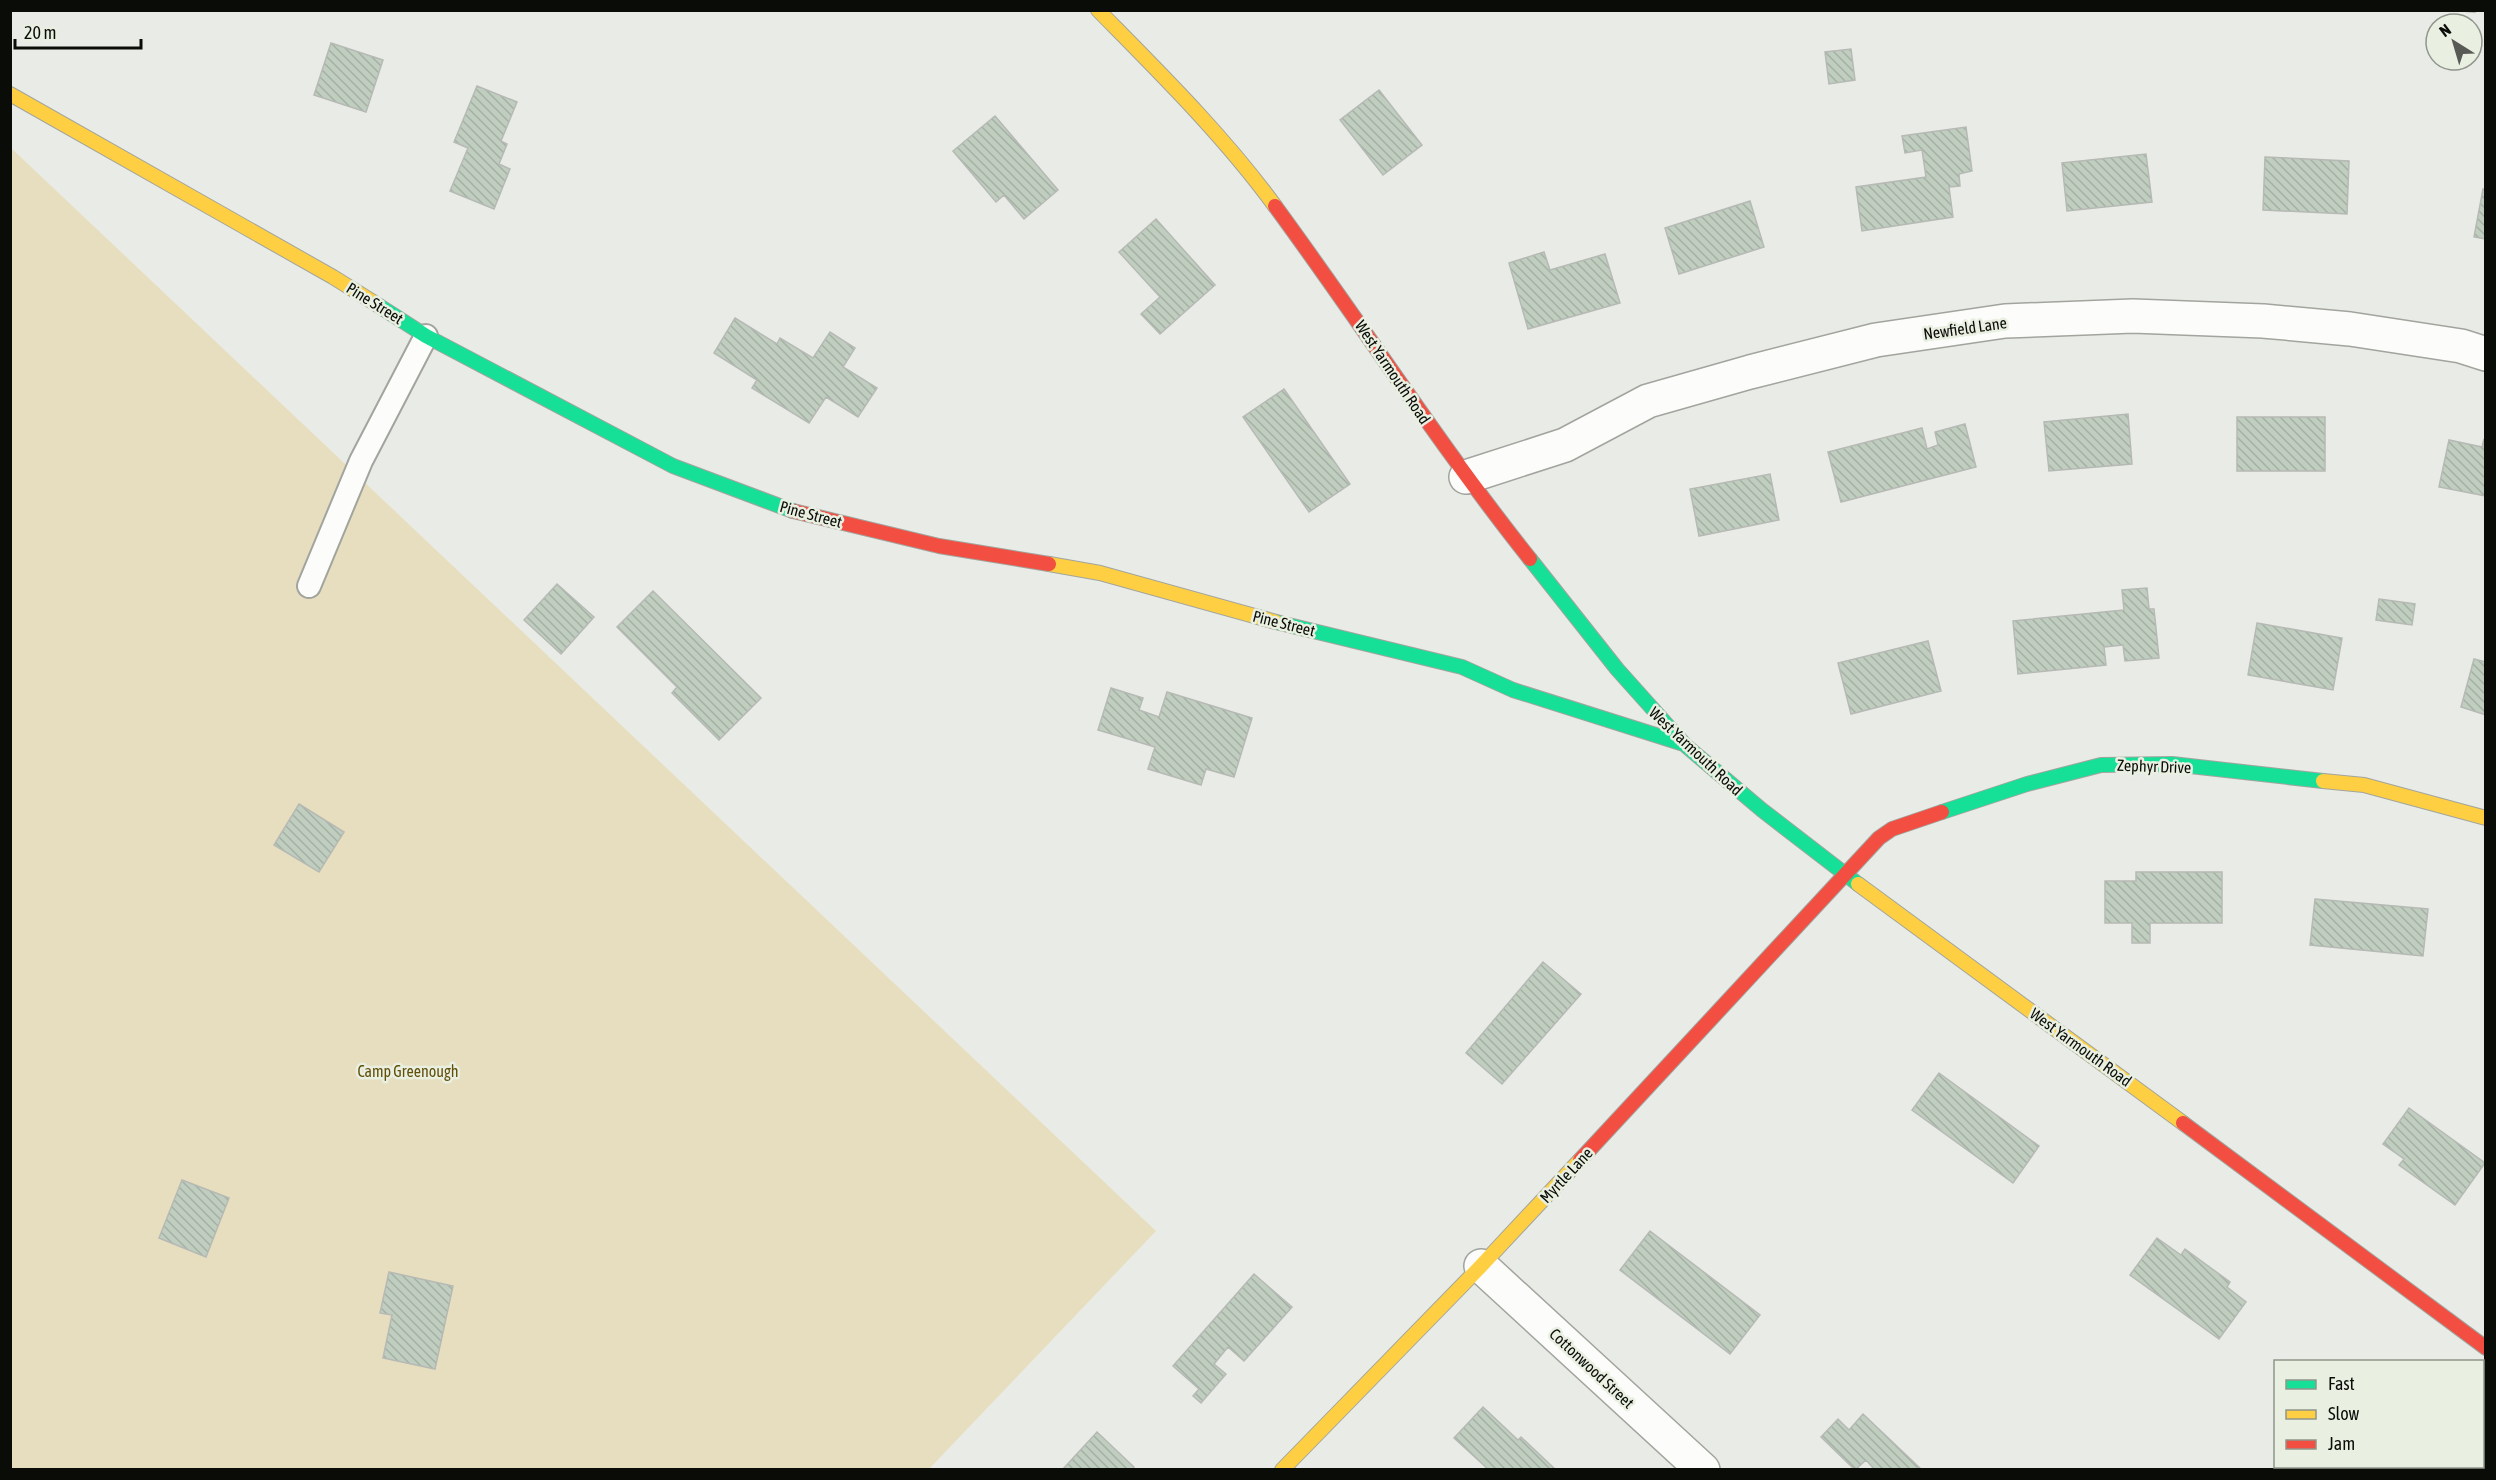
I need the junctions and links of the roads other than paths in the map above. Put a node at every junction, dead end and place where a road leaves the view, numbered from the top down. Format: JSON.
{"nodes":[{"id":1,"x":1098,"y":10,"type":"edge"},
{"id":2,"x":10,"y":94,"type":"edge"},
{"id":3,"x":426,"y":336,"type":"junction"},
{"id":4,"x":2486,"y":354,"type":"edge"},
{"id":5,"x":1466,"y":477,"type":"junction"},
{"id":6,"x":309,"y":586,"type":"dead end"},
{"id":7,"x":1685,"y":745,"type":"junction"},
{"id":8,"x":2486,"y":818,"type":"edge"},
{"id":9,"x":1846,"y":875,"type":"junction"},
{"id":10,"x":1481,"y":1266,"type":"junction"},
{"id":11,"x":2486,"y":1348,"type":"edge"},
{"id":12,"x":1282,"y":1470,"type":"edge"},
{"id":13,"x":1702,"y":1470,"type":"edge"}],
"edges":[{"from":1,"to":5,"type":"street","name":"West Yarmouth Road"},
{"from":2,"to":3,"type":"street","name":"Pine Street"},
{"from":3,"to":6,"type":"lane"},
{"from":3,"to":7,"type":"street","name":"Pine Street"},
{"from":4,"to":5,"type":"street","name":"Newfield Lane"},
{"from":5,"to":7,"type":"street","name":"West Yarmouth Road"},
{"from":7,"to":9,"type":"street","name":"West Yarmouth Road"},
{"from":8,"to":9,"type":"street","name":"Zephyr Drive"},
{"from":9,"to":10,"type":"street","name":"Myrtle Lane"},
{"from":9,"to":11,"type":"street","name":"West Yarmouth Road"},
{"from":10,"to":12,"type":"street","name":"Myrtle Lane"},
{"from":10,"to":13,"type":"street","name":"Cottonwood Street"}]}
